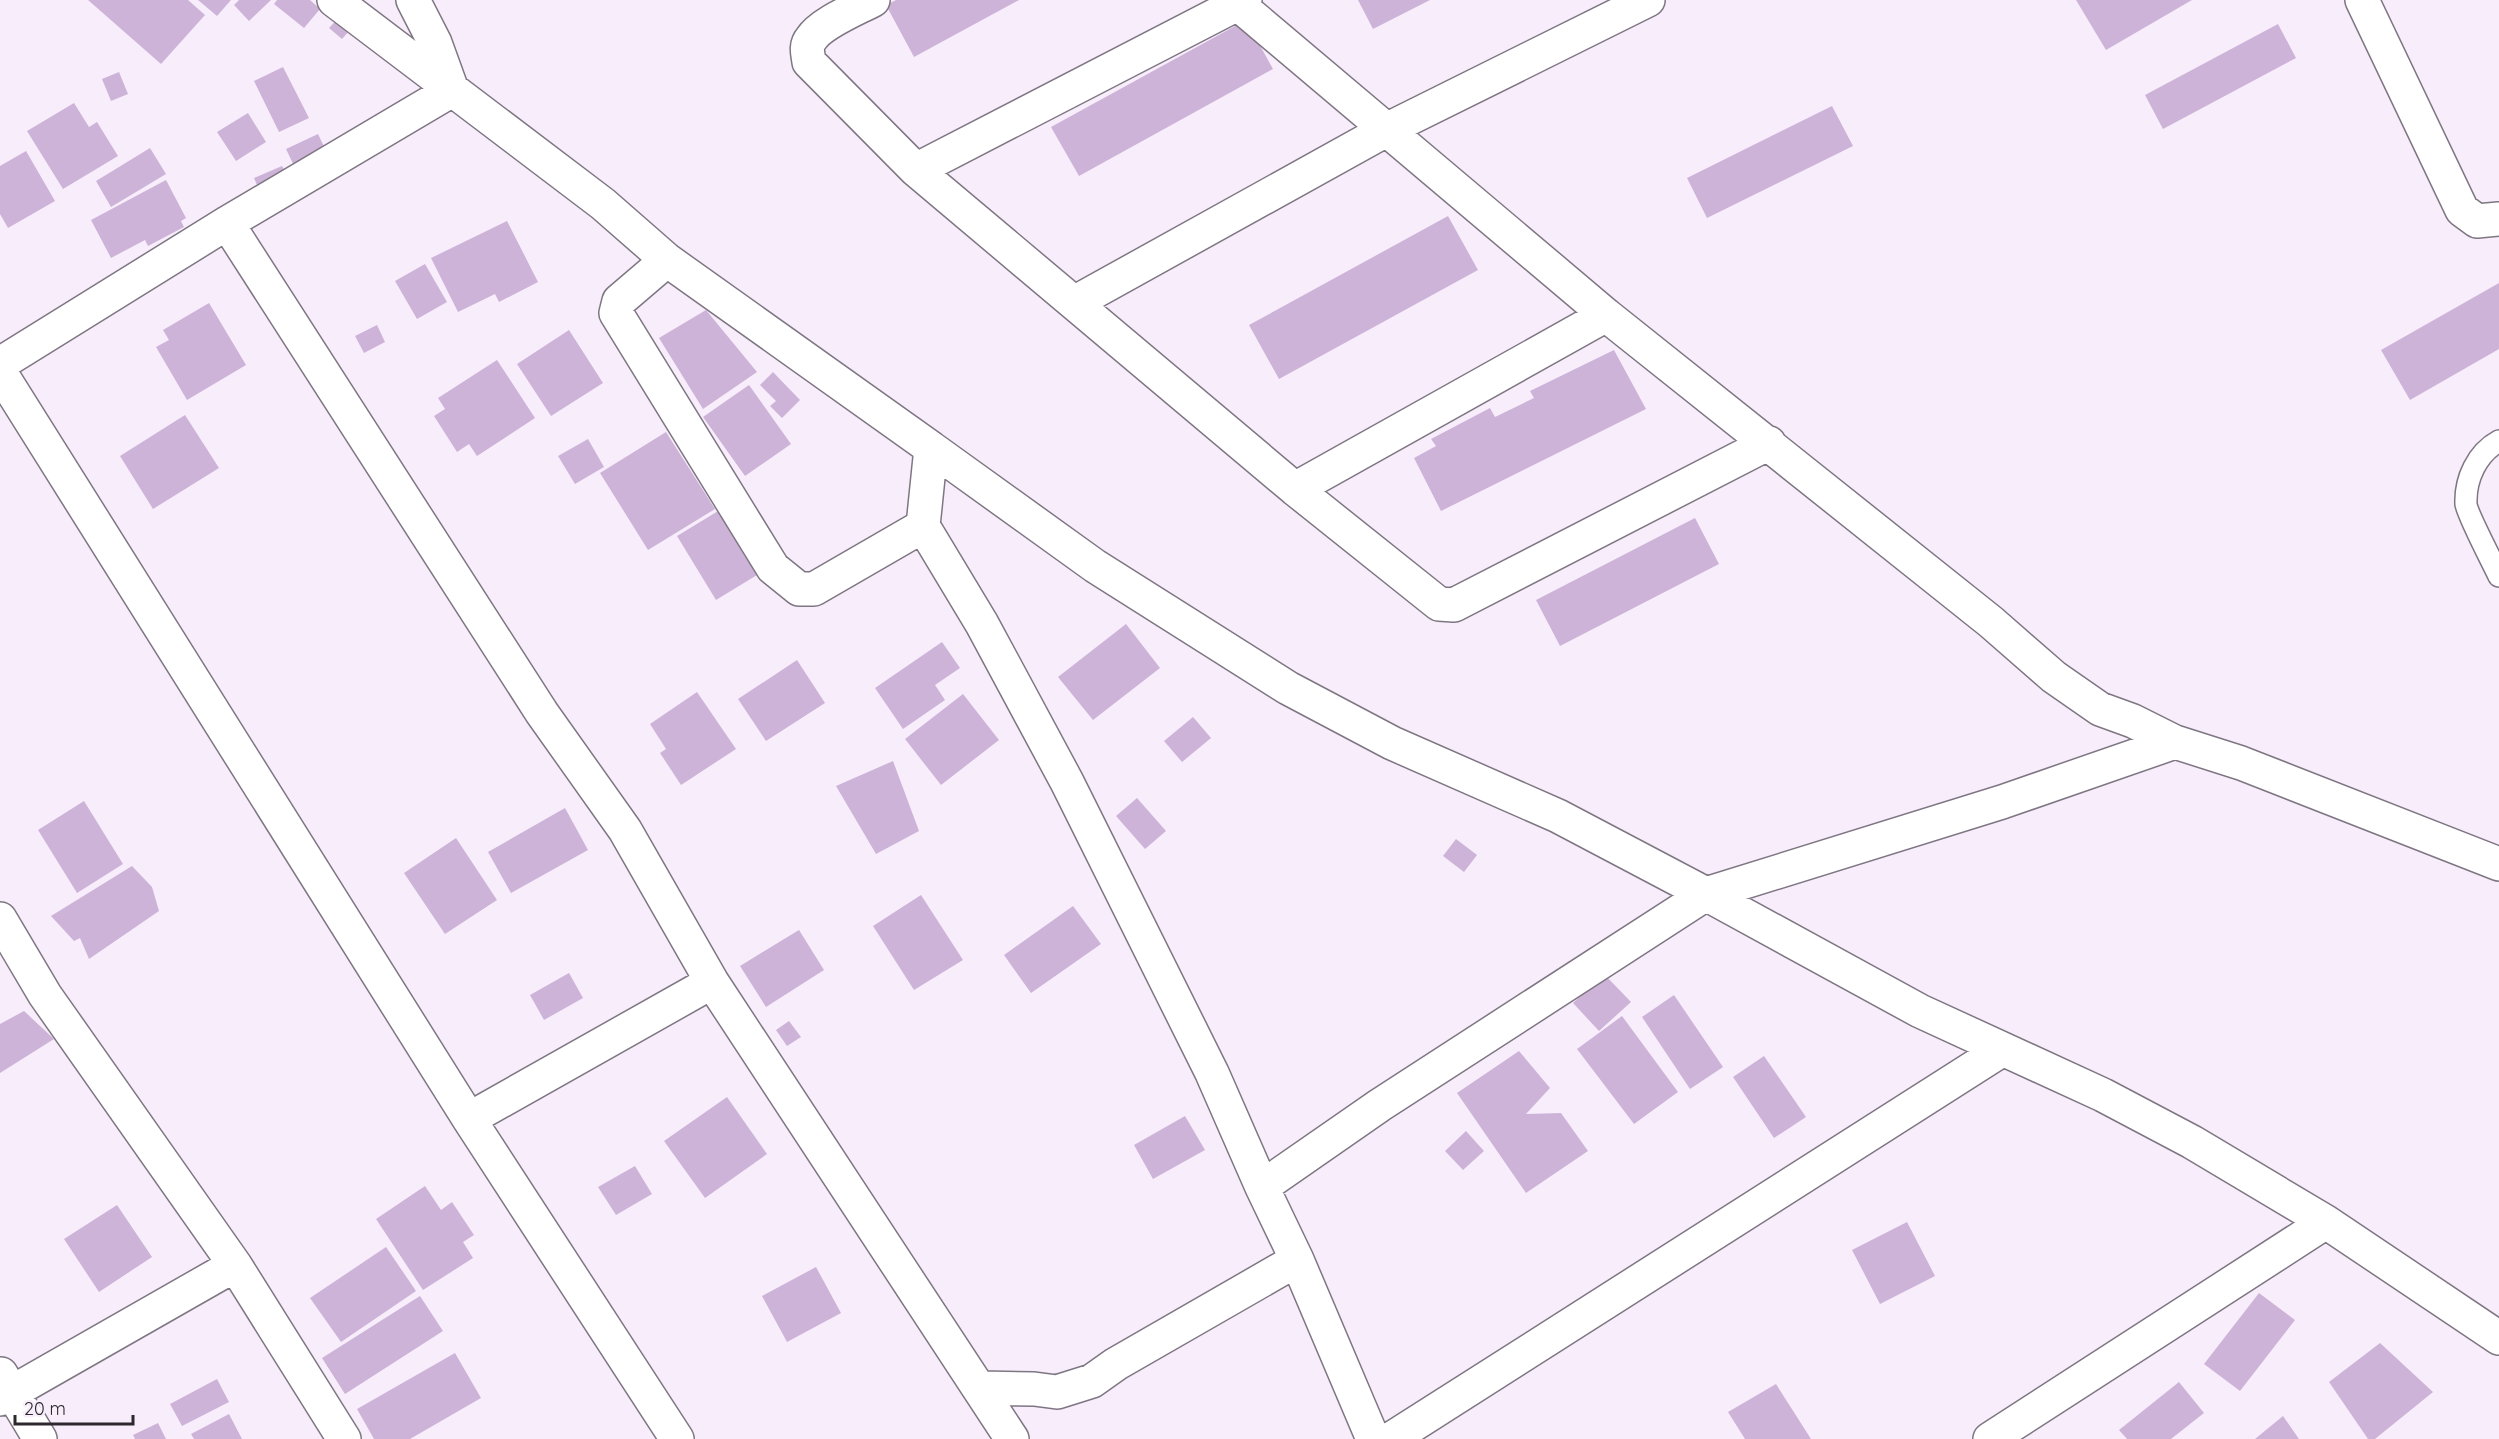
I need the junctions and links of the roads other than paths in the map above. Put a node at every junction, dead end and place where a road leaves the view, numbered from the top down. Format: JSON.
{"nodes":[{"id":1,"x":334,"y":0,"type":"edge"},
{"id":2,"x":413,"y":0,"type":"edge"},
{"id":3,"x":873,"y":0,"type":"edge"},
{"id":4,"x":1648,"y":0,"type":"edge"},
{"id":5,"x":2362,"y":0,"type":"edge"},
{"id":6,"x":1238,"y":1,"type":"edge"},
{"id":7,"x":452,"y":90,"type":"junction"},
{"id":8,"x":1386,"y":130,"type":"junction"},
{"id":9,"x":916,"y":170,"type":"junction"},
{"id":10,"x":2499,"y":219,"type":"edge"},
{"id":11,"x":227,"y":223,"type":"junction"},
{"id":12,"x":667,"y":260,"type":"junction"},
{"id":13,"x":1074,"y":303,"type":"junction"},
{"id":14,"x":1606,"y":315,"type":"junction"},
{"id":15,"x":0,"y":364,"type":"edge"},
{"id":16,"x":0,"y":372,"type":"edge"},
{"id":17,"x":2499,"y":441,"type":"edge"},
{"id":18,"x":1769,"y":443,"type":"junction"},
{"id":19,"x":931,"y":448,"type":"junction"},
{"id":20,"x":1294,"y":489,"type":"junction"},
{"id":21,"x":923,"y":526,"type":"junction"},
{"id":22,"x":2499,"y":576,"type":"edge"},
{"id":23,"x":2175,"y":742,"type":"junction"},
{"id":24,"x":2499,"y":864,"type":"edge"},
{"id":25,"x":1706,"y":894,"type":"junction"},
{"id":26,"x":0,"y":919,"type":"edge"},
{"id":27,"x":712,"y":982,"type":"junction"},
{"id":28,"x":2003,"y":1049,"type":"junction"},
{"id":29,"x":469,"y":1119,"type":"junction"},
{"id":30,"x":1262,"y":1187,"type":"junction"},
{"id":31,"x":2326,"y":1222,"type":"junction"},
{"id":32,"x":1297,"y":1260,"type":"junction"},
{"id":33,"x":235,"y":1265,"type":"junction"},
{"id":34,"x":2499,"y":1338,"type":"edge"},
{"id":35,"x":4,"y":1387,"type":"edge"},
{"id":36,"x":980,"y":1388,"type":"junction"},
{"id":37,"x":40,"y":1439,"type":"edge"},
{"id":38,"x":344,"y":1439,"type":"edge"},
{"id":39,"x":676,"y":1439,"type":"edge"},
{"id":40,"x":1012,"y":1439,"type":"edge"},
{"id":41,"x":1373,"y":1439,"type":"edge"},
{"id":42,"x":1391,"y":1439,"type":"edge"},
{"id":43,"x":1990,"y":1439,"type":"edge"}],
"edges":[{"from":1,"to":7,"type":"street"},
{"from":2,"to":7,"type":"street"},
{"from":3,"to":9,"type":"street"},
{"from":4,"to":8,"type":"street"},
{"from":5,"to":10,"type":"street"},
{"from":6,"to":8,"type":"street"},
{"from":6,"to":9,"type":"street"},
{"from":7,"to":11,"type":"street"},
{"from":7,"to":12,"type":"street"},
{"from":8,"to":13,"type":"street"},
{"from":8,"to":14,"type":"street"},
{"from":9,"to":13,"type":"street"},
{"from":11,"to":15,"type":"street"},
{"from":11,"to":27,"type":"street"},
{"from":12,"to":19,"type":"street"},
{"from":12,"to":21,"type":"street"},
{"from":13,"to":20,"type":"street"},
{"from":14,"to":18,"type":"street"},
{"from":14,"to":20,"type":"street"},
{"from":16,"to":29,"type":"street"},
{"from":17,"to":22,"type":"lane"},
{"from":18,"to":20,"type":"street"},
{"from":18,"to":23,"type":"street"},
{"from":19,"to":21,"type":"street"},
{"from":19,"to":25,"type":"street"},
{"from":21,"to":30,"type":"street"},
{"from":23,"to":24,"type":"street"},
{"from":23,"to":25,"type":"street"},
{"from":25,"to":28,"type":"street"},
{"from":25,"to":30,"type":"street"},
{"from":26,"to":33,"type":"street"},
{"from":27,"to":29,"type":"street"},
{"from":27,"to":36,"type":"street"},
{"from":28,"to":31,"type":"street"},
{"from":28,"to":42,"type":"street"},
{"from":29,"to":39,"type":"street"},
{"from":30,"to":32,"type":"street"},
{"from":31,"to":34,"type":"street"},
{"from":31,"to":43,"type":"street"},
{"from":32,"to":36,"type":"street"},
{"from":32,"to":41,"type":"street"},
{"from":33,"to":35,"type":"street"},
{"from":33,"to":38,"type":"street"},
{"from":35,"to":37,"type":"street"},
{"from":36,"to":40,"type":"street"}]}
